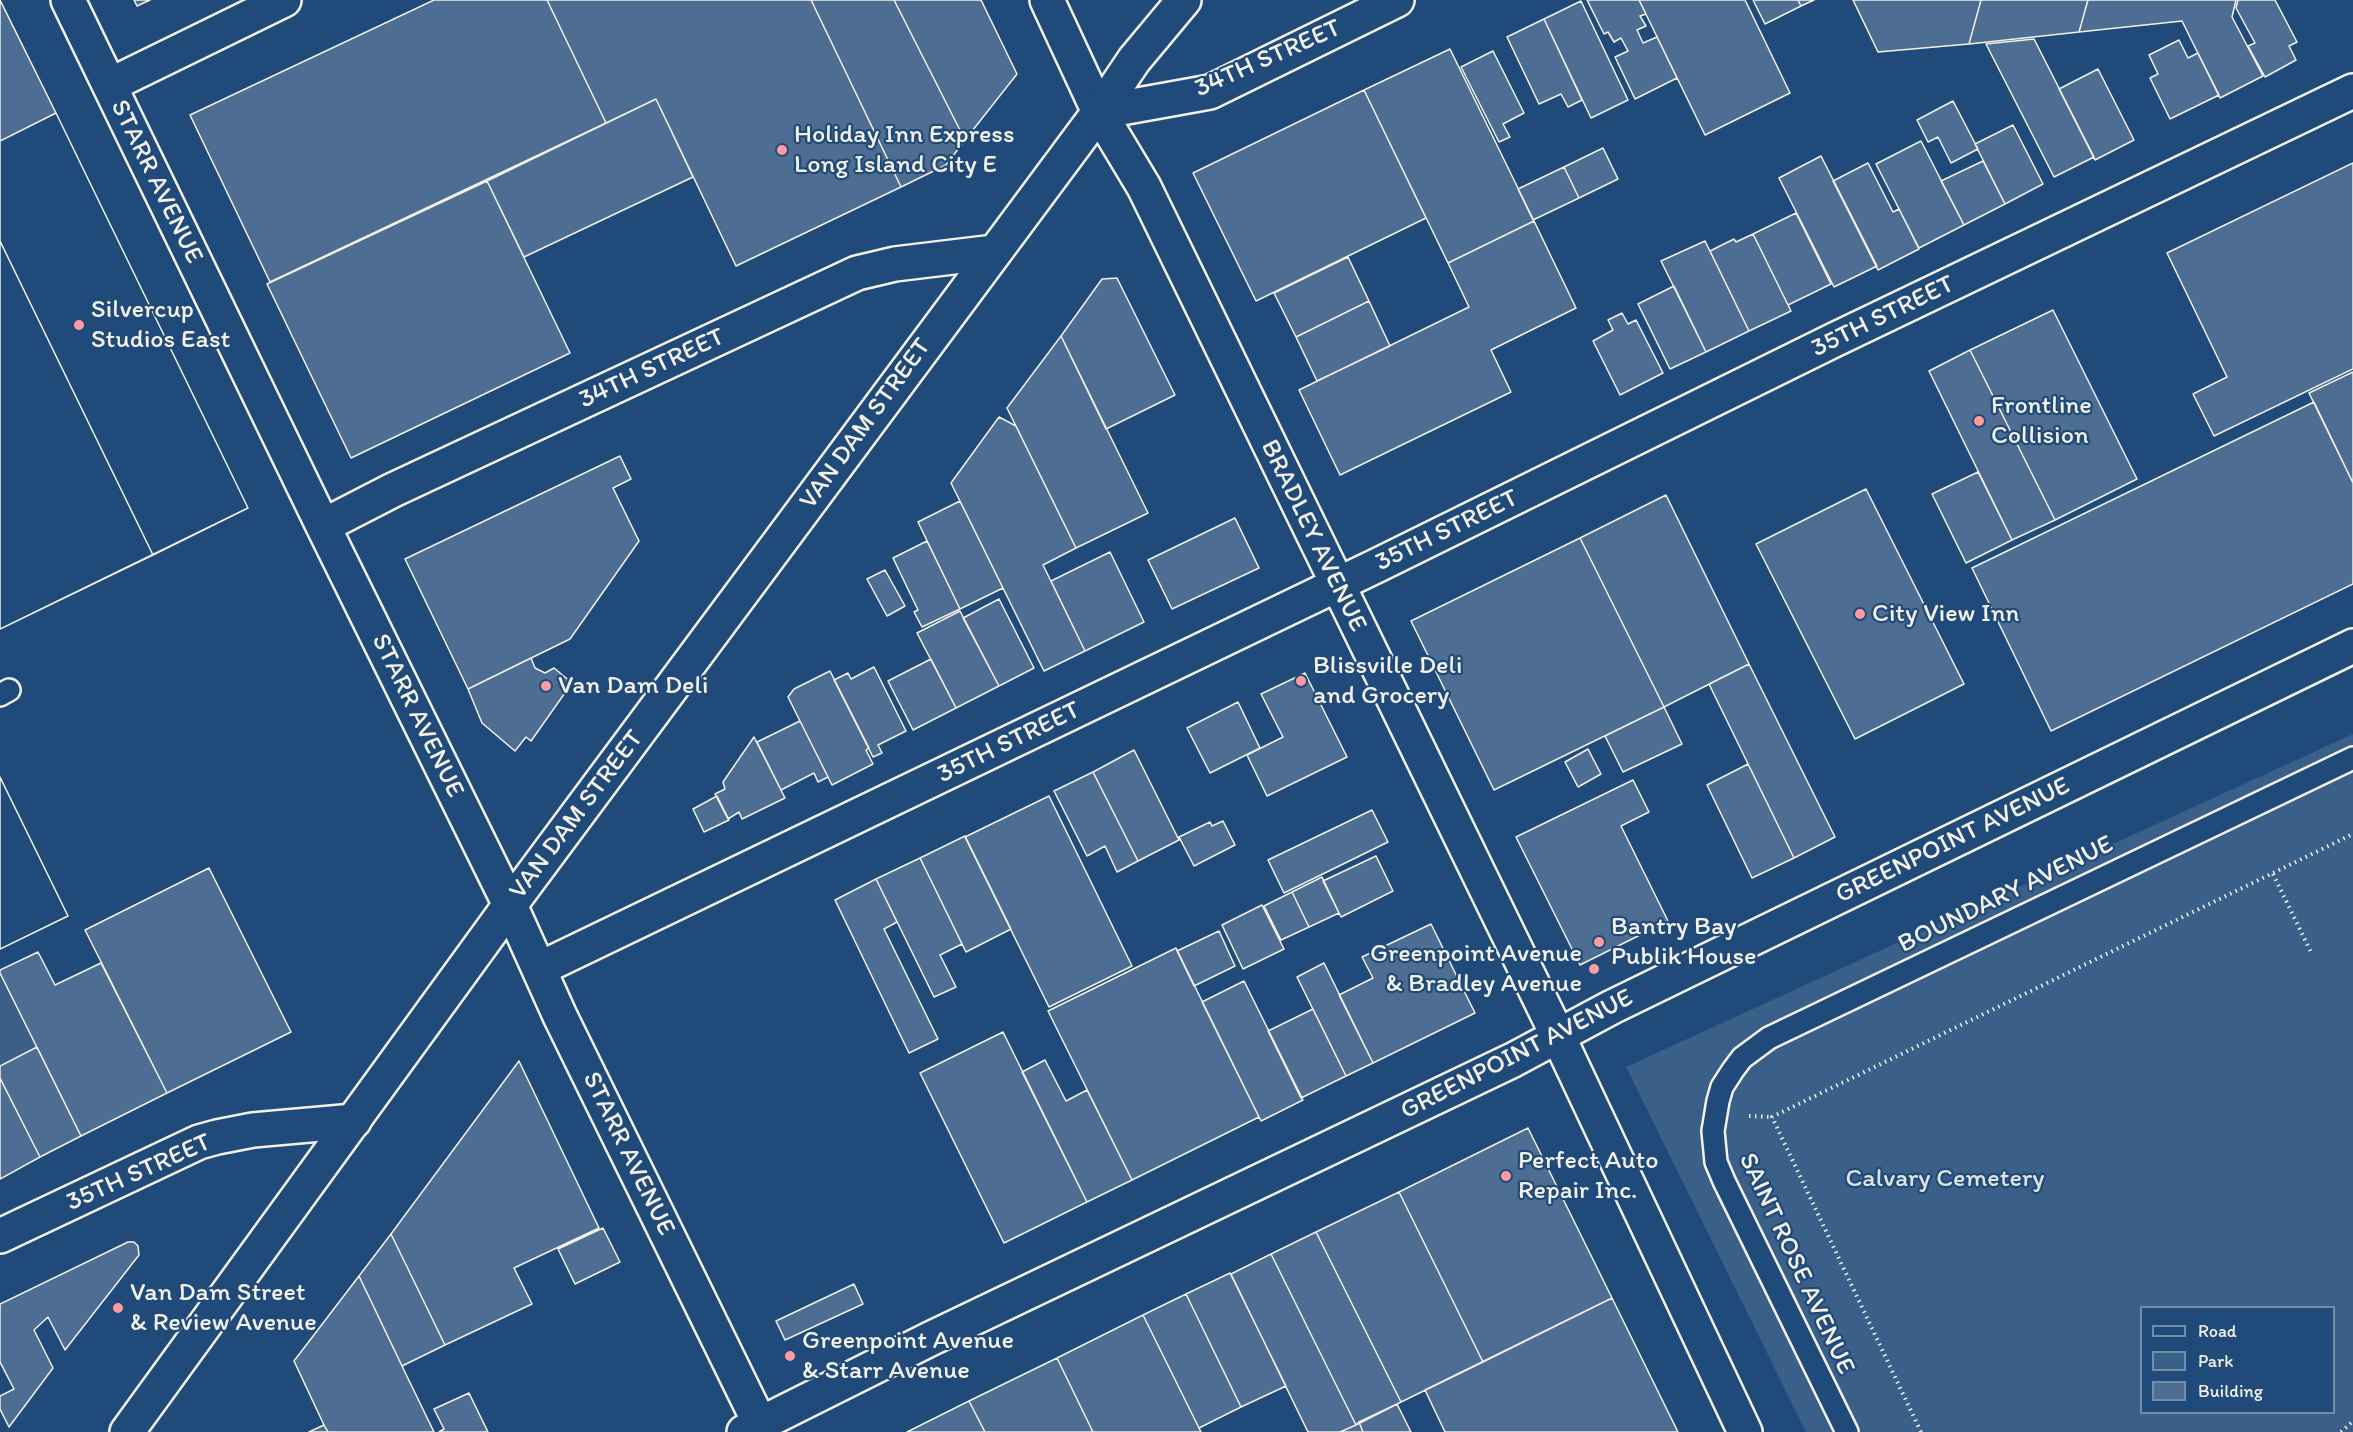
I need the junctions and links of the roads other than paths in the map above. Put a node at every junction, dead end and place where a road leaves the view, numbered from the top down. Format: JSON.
{"nodes":[{"id":1,"x":68,"y":0,"type":"edge"},
{"id":2,"x":284,"y":0,"type":"edge"},
{"id":3,"x":1047,"y":0,"type":"edge"},
{"id":4,"x":1184,"y":0,"type":"edge"},
{"id":5,"x":1397,"y":0,"type":"edge"},
{"id":6,"x":110,"y":86,"type":"junction"},
{"id":7,"x":2353,"y":91,"type":"edge"},
{"id":8,"x":1100,"y":112,"type":"junction"},
{"id":9,"x":994,"y":252,"type":"junction"},
{"id":10,"x":323,"y":526,"type":"junction"},
{"id":11,"x":1337,"y":585,"type":"junction"},
{"id":12,"x":2353,"y":646,"type":"edge"},
{"id":13,"x":2353,"y":758,"type":"edge"},
{"id":14,"x":510,"y":905,"type":"junction"},
{"id":15,"x":539,"y":969,"type":"junction"},
{"id":16,"x":1558,"y":1036,"type":"junction"},
{"id":17,"x":1715,"y":1114,"type":"joint"},
{"id":18,"x":354,"y":1121,"type":"junction"},
{"id":19,"x":0,"y":1236,"type":"edge"},
{"id":20,"x":756,"y":1429,"type":"edge"},
{"id":21,"x":127,"y":1432,"type":"edge"},
{"id":22,"x":1745,"y":1432,"type":"edge"},
{"id":23,"x":1847,"y":1432,"type":"edge"}],
"edges":[{"from":1,"to":6,"type":"street","name":"STARR AVENUE"},
{"from":2,"to":6,"type":"street"},
{"from":3,"to":8,"type":"street","name":"BRADLEY AVENUE"},
{"from":4,"to":8,"type":"street","name":"VAN DAM STREET"},
{"from":5,"to":8,"type":"street","name":"34TH STREET"},
{"from":6,"to":10,"type":"street","name":"STARR AVENUE"},
{"from":7,"to":11,"type":"street","name":"35TH STREET"},
{"from":8,"to":9,"type":"street","name":"VAN DAM STREET"},
{"from":8,"to":11,"type":"street","name":"BRADLEY AVENUE"},
{"from":9,"to":10,"type":"street","name":"34TH STREET"},
{"from":9,"to":14,"type":"street","name":"VAN DAM STREET"},
{"from":10,"to":14,"type":"street","name":"STARR AVENUE"},
{"from":11,"to":15,"type":"street","name":"35TH STREET"},
{"from":11,"to":16,"type":"street","name":"BRADLEY AVENUE"},
{"from":12,"to":16,"type":"street","name":"GREENPOINT AVENUE"},
{"from":13,"to":17,"type":"lane","name":"BOUNDARY AVENUE"},
{"from":14,"to":15,"type":"street","name":"STARR AVENUE"},
{"from":14,"to":18,"type":"street","name":"VAN DAM STREET"},
{"from":15,"to":20,"type":"street","name":"STARR AVENUE"},
{"from":16,"to":20,"type":"street","name":"GREENPOINT AVENUE"},
{"from":16,"to":22,"type":"street","name":"BRADLEY AVENUE"},
{"from":17,"to":23,"type":"lane","name":"SAINT ROSE AVENUE"},
{"from":18,"to":19,"type":"street","name":"35TH STREET"},
{"from":18,"to":21,"type":"street","name":"VAN DAM STREET"}]}
